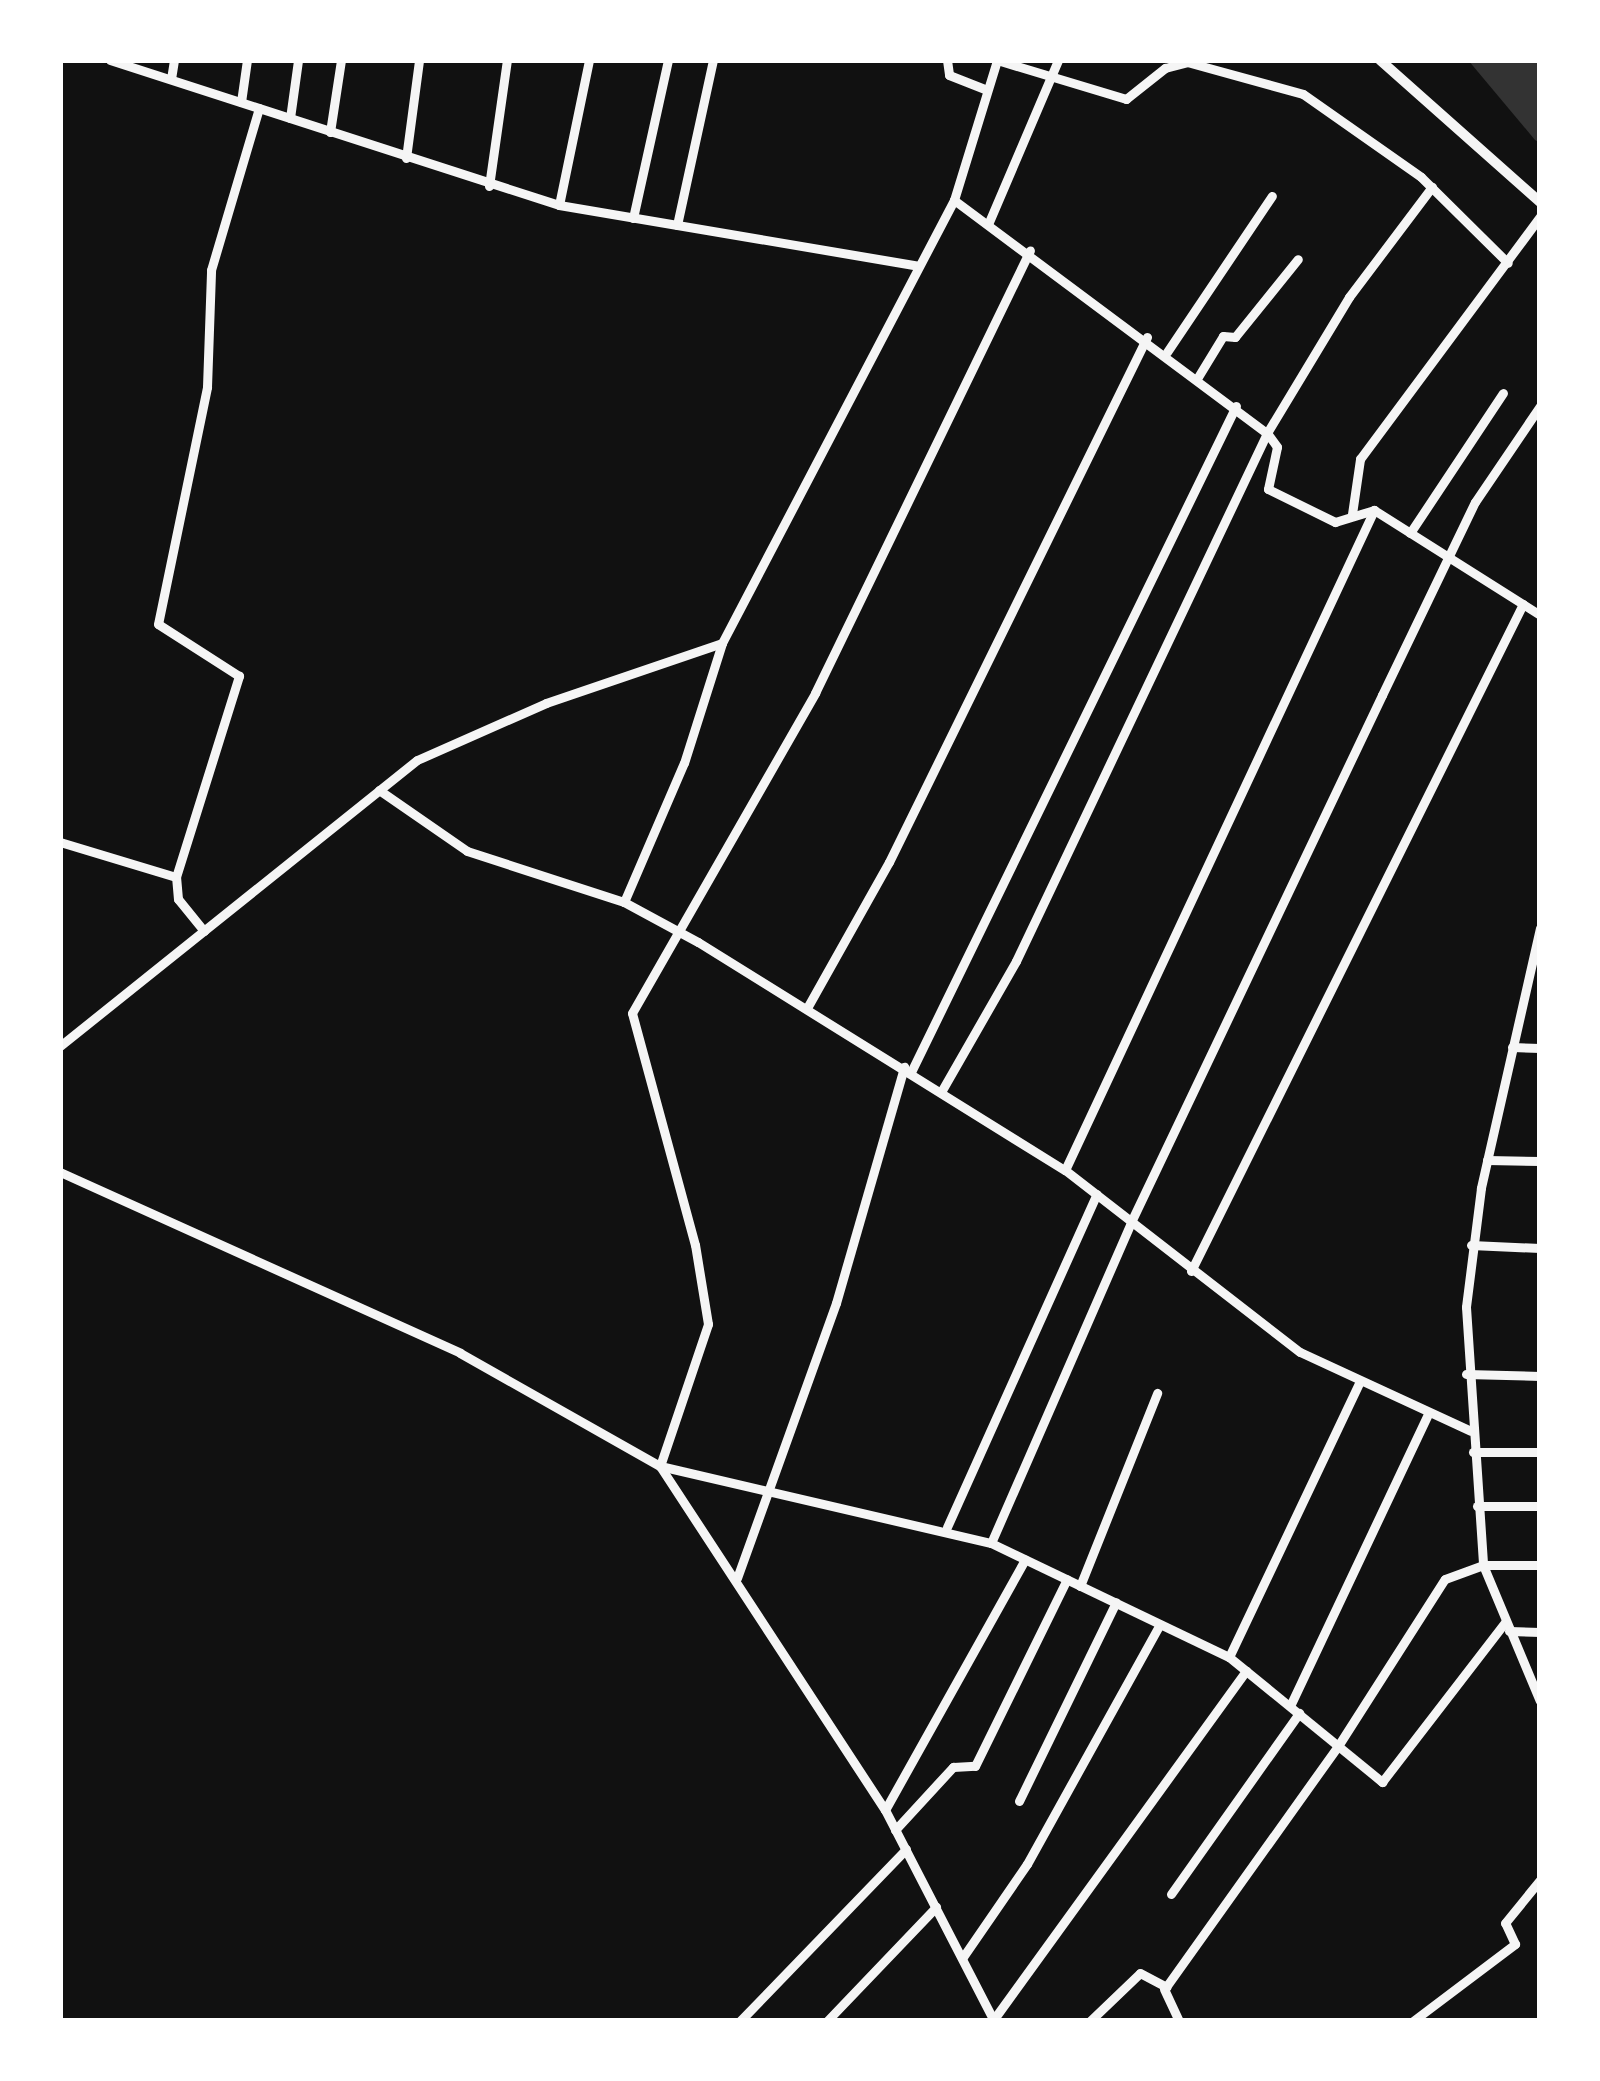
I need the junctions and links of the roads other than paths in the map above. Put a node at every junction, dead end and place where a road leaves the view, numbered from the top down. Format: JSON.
{"nodes":[{"id":1,"x":110,"y":60,"type":"edge"},
{"id":2,"x":174,"y":60,"type":"edge"},
{"id":3,"x":247,"y":60,"type":"edge"},
{"id":4,"x":298,"y":60,"type":"edge"},
{"id":5,"x":341,"y":60,"type":"edge"},
{"id":6,"x":419,"y":60,"type":"edge"},
{"id":7,"x":506,"y":60,"type":"edge"},
{"id":8,"x":589,"y":60,"type":"edge"},
{"id":9,"x":668,"y":60,"type":"edge"},
{"id":10,"x":713,"y":60,"type":"edge"},
{"id":11,"x":946,"y":60,"type":"edge"},
{"id":12,"x":997,"y":60,"type":"edge"},
{"id":13,"x":1058,"y":60,"type":"edge"},
{"id":14,"x":1380,"y":60,"type":"edge"},
{"id":15,"x":1052,"y":74,"type":"junction"},
{"id":16,"x":171,"y":79,"type":"junction"},
{"id":17,"x":987,"y":90,"type":"junction"},
{"id":18,"x":241,"y":102,"type":"junction"},
{"id":19,"x":259,"y":108,"type":"junction"},
{"id":20,"x":290,"y":118,"type":"junction"},
{"id":21,"x":330,"y":132,"type":"junction"},
{"id":22,"x":406,"y":158,"type":"junction"},
{"id":23,"x":490,"y":185,"type":"junction"},
{"id":24,"x":1432,"y":187,"type":"junction"},
{"id":25,"x":1272,"y":196,"type":"dead end"},
{"id":26,"x":954,"y":200,"type":"junction"},
{"id":27,"x":1540,"y":202,"type":"edge"},
{"id":28,"x":559,"y":206,"type":"junction"},
{"id":29,"x":1540,"y":217,"type":"edge"},
{"id":30,"x":633,"y":218,"type":"junction"},
{"id":31,"x":989,"y":222,"type":"junction"},
{"id":32,"x":676,"y":225,"type":"junction"},
{"id":33,"x":1030,"y":250,"type":"junction"},
{"id":34,"x":1298,"y":259,"type":"dead end"},
{"id":35,"x":1508,"y":262,"type":"junction"},
{"id":36,"x":918,"y":266,"type":"junction"},
{"id":37,"x":1147,"y":337,"type":"junction"},
{"id":38,"x":1167,"y":352,"type":"junction"},
{"id":39,"x":1198,"y":376,"type":"junction"},
{"id":40,"x":1503,"y":393,"type":"dead end"},
{"id":41,"x":1236,"y":406,"type":"junction"},
{"id":42,"x":1540,"y":406,"type":"edge"},
{"id":43,"x":1267,"y":433,"type":"junction"},
{"id":44,"x":1374,"y":510,"type":"junction"},
{"id":45,"x":1352,"y":514,"type":"junction"},
{"id":46,"x":1410,"y":533,"type":"junction"},
{"id":47,"x":1450,"y":559,"type":"junction"},
{"id":48,"x":1523,"y":604,"type":"junction"},
{"id":49,"x":1540,"y":614,"type":"edge"},
{"id":50,"x":722,"y":643,"type":"junction"},
{"id":51,"x":379,"y":790,"type":"junction"},
{"id":52,"x":60,"y":842,"type":"edge"},
{"id":53,"x":176,"y":878,"type":"junction"},
{"id":54,"x":624,"y":902,"type":"junction"},
{"id":55,"x":1540,"y":928,"type":"edge"},
{"id":56,"x":204,"y":931,"type":"junction"},
{"id":57,"x":680,"y":932,"type":"junction"},
{"id":58,"x":807,"y":1008,"type":"junction"},
{"id":59,"x":60,"y":1046,"type":"edge"},
{"id":60,"x":1512,"y":1047,"type":"junction"},
{"id":61,"x":1540,"y":1048,"type":"edge"},
{"id":62,"x":907,"y":1070,"type":"junction"},
{"id":63,"x":941,"y":1092,"type":"junction"},
{"id":64,"x":1487,"y":1160,"type":"junction"},
{"id":65,"x":1540,"y":1161,"type":"edge"},
{"id":66,"x":1066,"y":1171,"type":"junction"},
{"id":67,"x":60,"y":1172,"type":"edge"},
{"id":68,"x":1097,"y":1194,"type":"junction"},
{"id":69,"x":1131,"y":1222,"type":"junction"},
{"id":70,"x":1471,"y":1244,"type":"junction"},
{"id":71,"x":1540,"y":1248,"type":"edge"},
{"id":72,"x":1191,"y":1271,"type":"junction"},
{"id":73,"x":1466,"y":1374,"type":"junction"},
{"id":74,"x":1540,"y":1376,"type":"edge"},
{"id":75,"x":1359,"y":1383,"type":"junction"},
{"id":76,"x":1157,"y":1393,"type":"dead end"},
{"id":77,"x":1428,"y":1414,"type":"junction"},
{"id":78,"x":1471,"y":1431,"type":"junction"},
{"id":79,"x":1473,"y":1451,"type":"junction"},
{"id":80,"x":1540,"y":1452,"type":"edge"},
{"id":81,"x":660,"y":1466,"type":"junction"},
{"id":82,"x":772,"y":1491,"type":"junction"},
{"id":83,"x":1477,"y":1506,"type":"junction"},
{"id":84,"x":1540,"y":1506,"type":"edge"},
{"id":85,"x":947,"y":1527,"type":"junction"},
{"id":86,"x":991,"y":1543,"type":"junction"},
{"id":87,"x":1025,"y":1559,"type":"junction"},
{"id":88,"x":1483,"y":1565,"type":"junction"},
{"id":89,"x":1540,"y":1565,"type":"edge"},
{"id":90,"x":737,"y":1578,"type":"junction"},
{"id":91,"x":1067,"y":1580,"type":"junction"},
{"id":92,"x":1080,"y":1586,"type":"junction"},
{"id":93,"x":1116,"y":1602,"type":"junction"},
{"id":94,"x":1160,"y":1624,"type":"junction"},
{"id":95,"x":1507,"y":1627,"type":"junction"},
{"id":96,"x":1540,"y":1632,"type":"edge"},
{"id":97,"x":1229,"y":1658,"type":"junction"},
{"id":98,"x":1246,"y":1671,"type":"junction"},
{"id":99,"x":1540,"y":1701,"type":"edge"},
{"id":100,"x":1294,"y":1709,"type":"junction"},
{"id":101,"x":1338,"y":1746,"type":"junction"},
{"id":102,"x":1018,"y":1801,"type":"dead end"},
{"id":103,"x":885,"y":1810,"type":"junction"},
{"id":104,"x":896,"y":1830,"type":"junction"},
{"id":105,"x":906,"y":1850,"type":"junction"},
{"id":106,"x":1540,"y":1880,"type":"edge"},
{"id":107,"x":1171,"y":1894,"type":"dead end"},
{"id":108,"x":936,"y":1907,"type":"junction"},
{"id":109,"x":962,"y":1957,"type":"junction"},
{"id":110,"x":1164,"y":1989,"type":"junction"},
{"id":111,"x":994,"y":2020,"type":"edge"},
{"id":112,"x":740,"y":2021,"type":"edge"},
{"id":113,"x":827,"y":2021,"type":"edge"},
{"id":114,"x":1090,"y":2021,"type":"edge"},
{"id":115,"x":1179,"y":2021,"type":"edge"},
{"id":116,"x":1414,"y":2021,"type":"edge"}],
"edges":[{"from":1,"to":16,"type":"street"},
{"from":2,"to":16,"type":"street"},
{"from":3,"to":18,"type":"street"},
{"from":4,"to":20,"type":"street"},
{"from":5,"to":21,"type":"street"},
{"from":6,"to":22,"type":"street"},
{"from":7,"to":23,"type":"street"},
{"from":8,"to":28,"type":"street"},
{"from":9,"to":30,"type":"street"},
{"from":10,"to":32,"type":"street"},
{"from":11,"to":17,"type":"street"},
{"from":12,"to":15,"type":"street"},
{"from":12,"to":17,"type":"street"},
{"from":13,"to":15,"type":"street"},
{"from":14,"to":27,"type":"street"},
{"from":15,"to":24,"type":"street"},
{"from":15,"to":31,"type":"street"},
{"from":16,"to":18,"type":"street"},
{"from":17,"to":26,"type":"street"},
{"from":18,"to":19,"type":"street"},
{"from":19,"to":20,"type":"street"},
{"from":19,"to":53,"type":"street"},
{"from":20,"to":21,"type":"street"},
{"from":21,"to":22,"type":"street"},
{"from":22,"to":23,"type":"street"},
{"from":23,"to":28,"type":"street"},
{"from":24,"to":35,"type":"street"},
{"from":24,"to":43,"type":"street"},
{"from":25,"to":38,"type":"street"},
{"from":26,"to":31,"type":"street"},
{"from":26,"to":36,"type":"street"},
{"from":28,"to":30,"type":"street"},
{"from":29,"to":35,"type":"street"},
{"from":30,"to":32,"type":"street"},
{"from":31,"to":33,"type":"street"},
{"from":32,"to":36,"type":"street"},
{"from":33,"to":37,"type":"street"},
{"from":33,"to":57,"type":"street"},
{"from":34,"to":39,"type":"street"},
{"from":35,"to":45,"type":"street"},
{"from":36,"to":50,"type":"street"},
{"from":37,"to":38,"type":"street"},
{"from":37,"to":58,"type":"street"},
{"from":38,"to":39,"type":"street"},
{"from":39,"to":41,"type":"street"},
{"from":40,"to":46,"type":"street"},
{"from":41,"to":43,"type":"street"},
{"from":41,"to":62,"type":"street"},
{"from":42,"to":47,"type":"street"},
{"from":43,"to":45,"type":"street"},
{"from":43,"to":63,"type":"street"},
{"from":44,"to":45,"type":"street"},
{"from":44,"to":46,"type":"street"},
{"from":44,"to":66,"type":"street"},
{"from":46,"to":47,"type":"street"},
{"from":47,"to":48,"type":"street"},
{"from":47,"to":69,"type":"street"},
{"from":48,"to":49,"type":"street"},
{"from":48,"to":72,"type":"street"},
{"from":50,"to":51,"type":"street"},
{"from":50,"to":54,"type":"street"},
{"from":51,"to":54,"type":"street"},
{"from":51,"to":56,"type":"street"},
{"from":52,"to":53,"type":"street"},
{"from":53,"to":56,"type":"street"},
{"from":54,"to":57,"type":"street"},
{"from":55,"to":60,"type":"street"},
{"from":56,"to":59,"type":"street"},
{"from":57,"to":58,"type":"street"},
{"from":57,"to":81,"type":"street"},
{"from":58,"to":62,"type":"street"},
{"from":60,"to":61,"type":"street"},
{"from":60,"to":64,"type":"street"},
{"from":62,"to":63,"type":"street"},
{"from":62,"to":82,"type":"street"},
{"from":63,"to":66,"type":"street"},
{"from":64,"to":65,"type":"street"},
{"from":64,"to":70,"type":"street"},
{"from":66,"to":68,"type":"street"},
{"from":67,"to":81,"type":"street"},
{"from":68,"to":69,"type":"street"},
{"from":68,"to":85,"type":"street"},
{"from":69,"to":72,"type":"street"},
{"from":69,"to":86,"type":"street"},
{"from":70,"to":71,"type":"street"},
{"from":70,"to":73,"type":"street"},
{"from":72,"to":75,"type":"street"},
{"from":73,"to":74,"type":"street"},
{"from":73,"to":78,"type":"street"},
{"from":75,"to":77,"type":"street"},
{"from":75,"to":97,"type":"street"},
{"from":76,"to":92,"type":"street"},
{"from":77,"to":78,"type":"street"},
{"from":77,"to":100,"type":"street"},
{"from":78,"to":79,"type":"street"},
{"from":79,"to":80,"type":"street"},
{"from":79,"to":83,"type":"street"},
{"from":81,"to":82,"type":"street"},
{"from":81,"to":90,"type":"street"},
{"from":82,"to":85,"type":"street"},
{"from":82,"to":90,"type":"street"},
{"from":83,"to":84,"type":"street"},
{"from":83,"to":88,"type":"street"},
{"from":85,"to":86,"type":"street"},
{"from":86,"to":87,"type":"street"},
{"from":87,"to":91,"type":"street"},
{"from":87,"to":103,"type":"street"},
{"from":88,"to":89,"type":"street"},
{"from":88,"to":95,"type":"street"},
{"from":88,"to":101,"type":"street"},
{"from":90,"to":103,"type":"street"},
{"from":91,"to":92,"type":"street"},
{"from":91,"to":104,"type":"street"},
{"from":92,"to":93,"type":"street"},
{"from":93,"to":94,"type":"street"},
{"from":93,"to":102,"type":"street"},
{"from":94,"to":97,"type":"street"},
{"from":94,"to":109,"type":"street"},
{"from":95,"to":96,"type":"street"},
{"from":95,"to":99,"type":"street"},
{"from":95,"to":101,"type":"street"},
{"from":97,"to":98,"type":"street"},
{"from":98,"to":100,"type":"street"},
{"from":98,"to":111,"type":"street"},
{"from":100,"to":101,"type":"street"},
{"from":100,"to":107,"type":"street"},
{"from":101,"to":110,"type":"street"},
{"from":103,"to":104,"type":"street"},
{"from":104,"to":105,"type":"street"},
{"from":105,"to":108,"type":"street"},
{"from":105,"to":112,"type":"street"},
{"from":106,"to":116,"type":"street"},
{"from":108,"to":109,"type":"street"},
{"from":108,"to":113,"type":"street"},
{"from":109,"to":111,"type":"street"},
{"from":110,"to":114,"type":"street"},
{"from":110,"to":115,"type":"street"}]}
